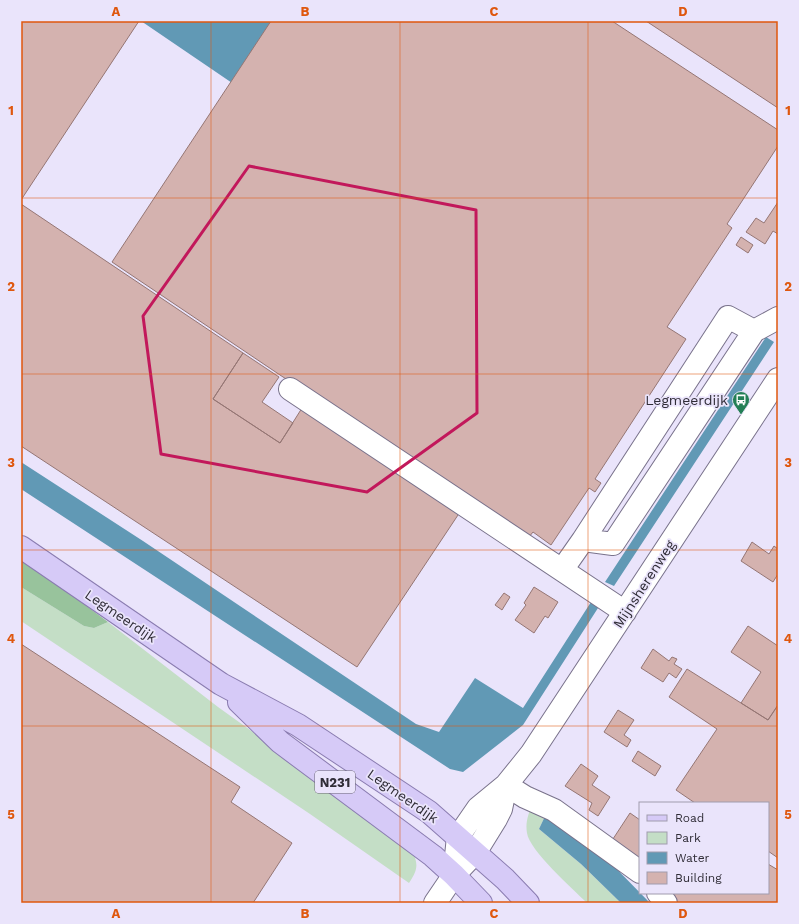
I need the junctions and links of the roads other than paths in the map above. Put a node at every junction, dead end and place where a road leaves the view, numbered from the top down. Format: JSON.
{"nodes":[{"id":1,"x":778,"y":318,"type":"edge"},
{"id":2,"x":754,"y":331,"type":"junction"},
{"id":3,"x":778,"y":379,"type":"edge"},
{"id":4,"x":290,"y":389,"type":"dead end"},
{"id":5,"x":583,"y":540,"type":"junction"},
{"id":6,"x":21,"y":547,"type":"edge"},
{"id":7,"x":562,"y":570,"type":"junction"},
{"id":8,"x":625,"y":612,"type":"junction"},
{"id":9,"x":221,"y":684,"type":"junction"},
{"id":10,"x":506,"y":785,"type":"junction"},
{"id":11,"x":458,"y":837,"type":"junction"},
{"id":12,"x":475,"y":853,"type":"junction"},
{"id":13,"x":639,"y":871,"type":"edge"},
{"id":14,"x":454,"y":874,"type":"junction"},
{"id":15,"x":659,"y":894,"type":"edge"},
{"id":16,"x":435,"y":903,"type":"edge"},
{"id":17,"x":481,"y":903,"type":"edge"},
{"id":18,"x":528,"y":903,"type":"edge"},
{"id":19,"x":666,"y":903,"type":"edge"}],
"edges":[{"from":1,"to":2,"type":"street"},
{"from":2,"to":5,"type":"street"},
{"from":2,"to":5,"type":"street"},
{"from":3,"to":8,"type":"street","name":"Mijnsherenweg"},
{"from":4,"to":7,"type":"street"},
{"from":5,"to":7,"type":"street"},
{"from":6,"to":9,"type":"main road","name":"Legmeerdijk","number":"N231"},
{"from":7,"to":8,"type":"street"},
{"from":8,"to":10,"type":"street","name":"Mijnsherenweg"},
{"from":9,"to":11,"type":"main road","name":"Legmeerdijk","number":"N231"},
{"from":9,"to":14,"type":"main road","name":"Legmeerdijk","number":"N231"},
{"from":10,"to":11,"type":"street","name":"Mijnsherenweg"},
{"from":10,"to":12,"type":"street","name":"Mijnsherenweg"},
{"from":10,"to":13,"type":"street"},
{"from":11,"to":12,"type":"main road","name":"Legmeerdijk","number":"N231"},
{"from":11,"to":14,"type":"street","name":"Mijnsherenweg"},
{"from":12,"to":14,"type":"street","name":"Mijnsherenweg"},
{"from":12,"to":18,"type":"main road","name":"Legmeerdijk","number":"N231"},
{"from":14,"to":16,"type":"street","name":"Mijnsherenweg"},
{"from":14,"to":17,"type":"main road","name":"Legmeerdijk","number":"N231"},
{"from":15,"to":19,"type":"street"}]}
